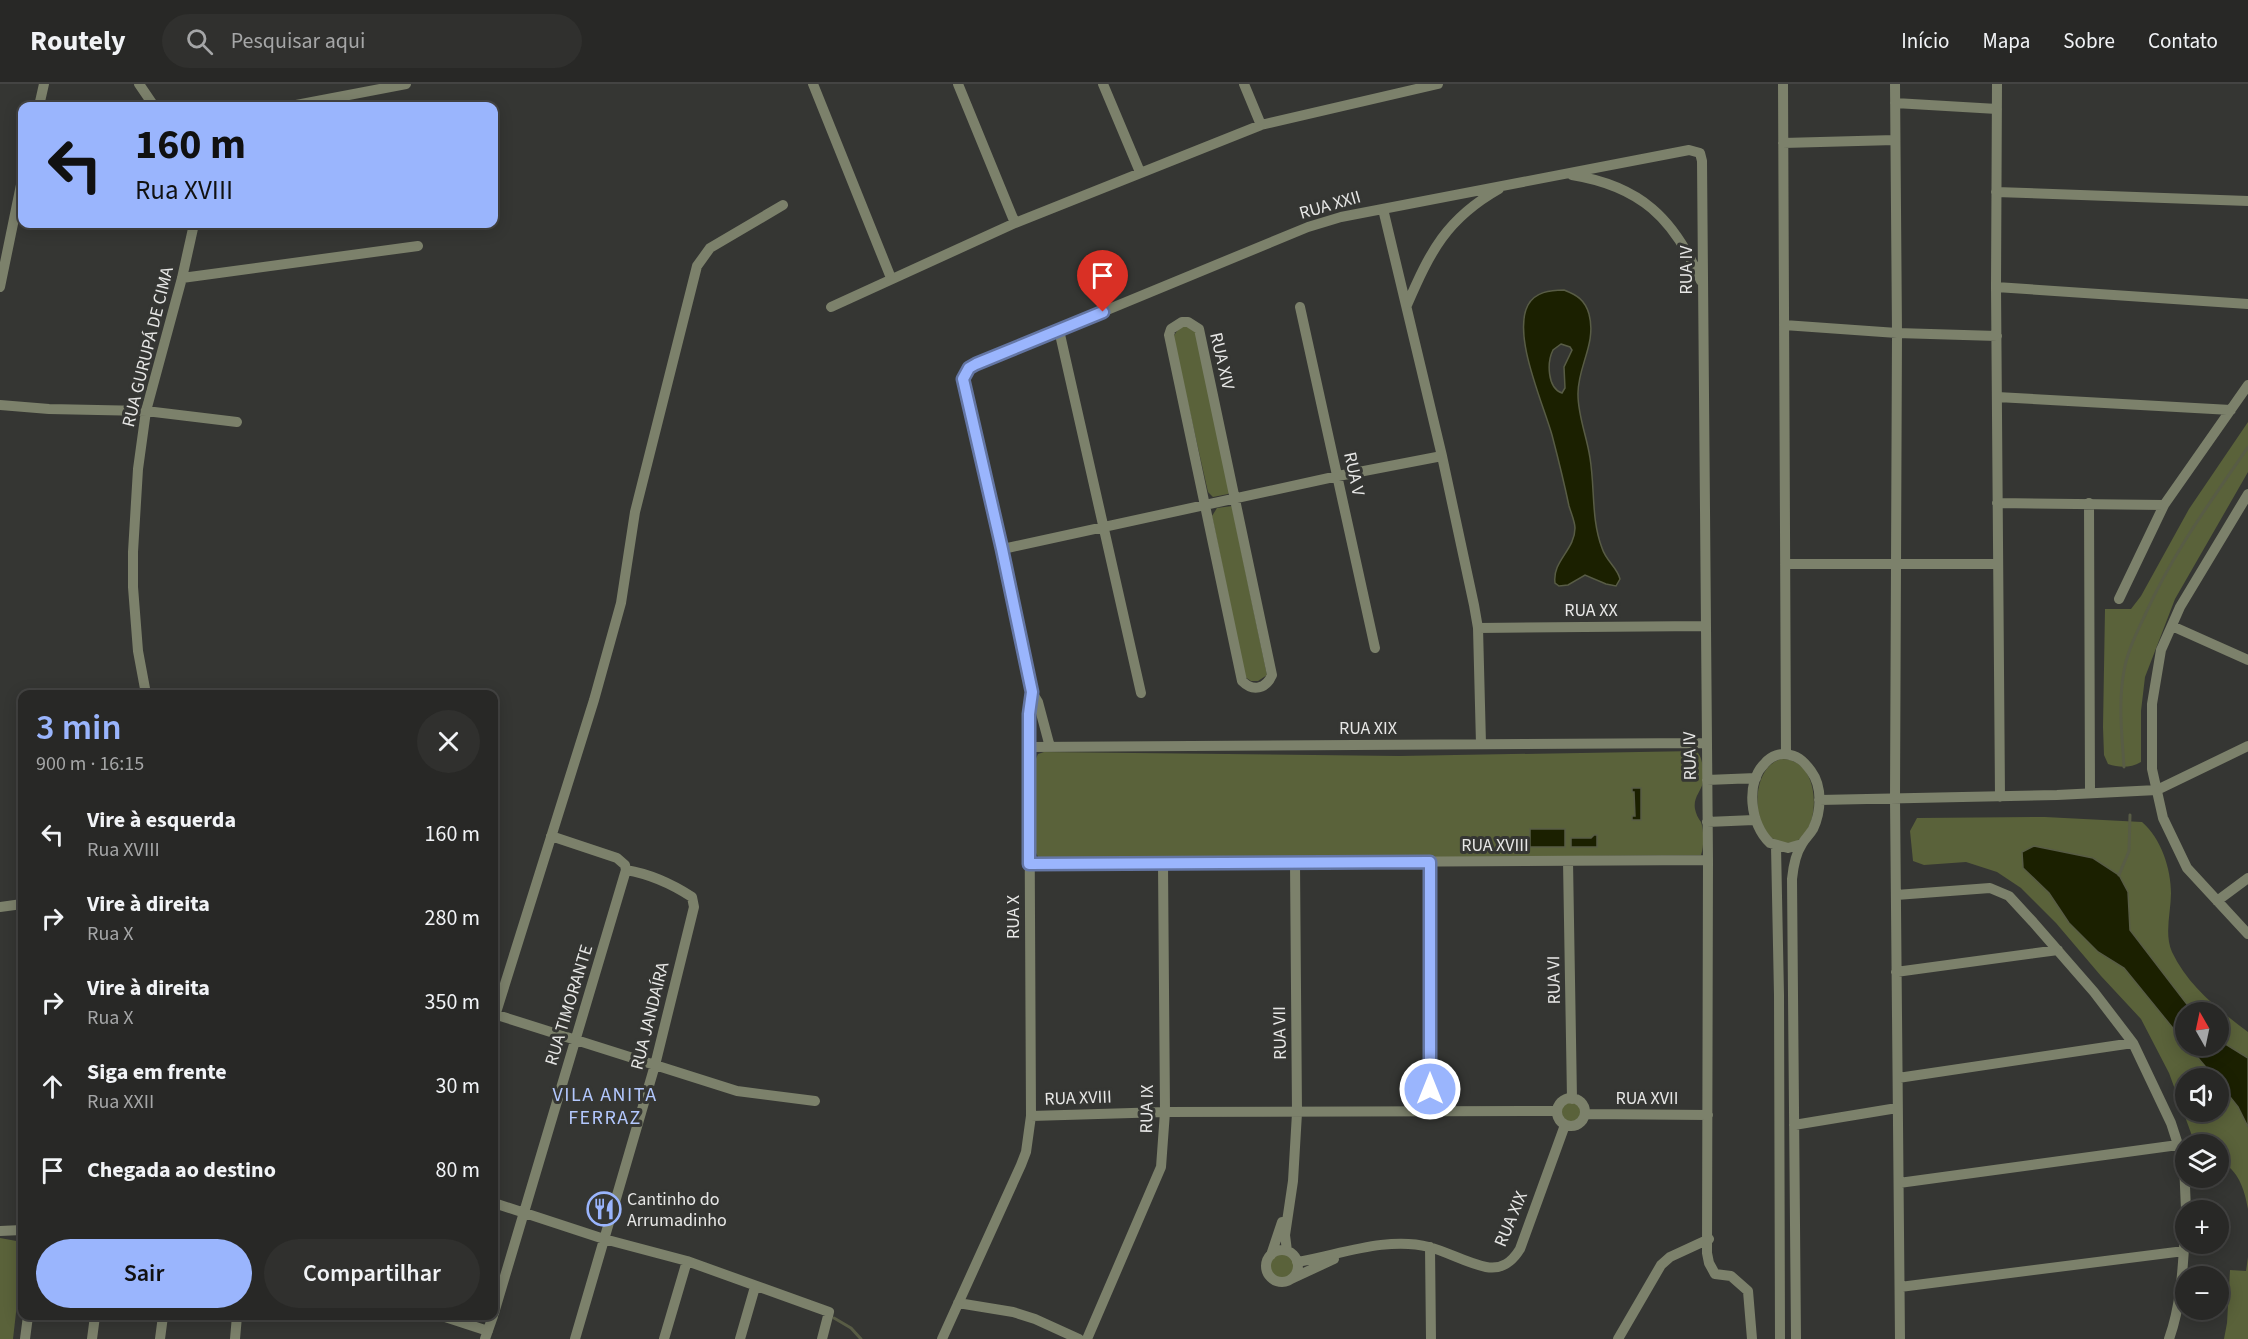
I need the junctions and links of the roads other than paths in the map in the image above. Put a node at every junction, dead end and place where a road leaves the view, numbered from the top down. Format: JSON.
{"nodes":[{"id":1,"x":44,"y":84,"type":"edge"},
{"id":2,"x":140,"y":84,"type":"edge"},
{"id":3,"x":406,"y":84,"type":"edge"},
{"id":4,"x":813,"y":84,"type":"edge"},
{"id":5,"x":958,"y":84,"type":"edge"},
{"id":6,"x":1103,"y":84,"type":"edge"},
{"id":7,"x":1244,"y":84,"type":"edge"},
{"id":8,"x":1438,"y":84,"type":"edge"},
{"id":9,"x":1783,"y":84,"type":"edge"},
{"id":10,"x":1895,"y":84,"type":"edge"},
{"id":11,"x":1997,"y":84,"type":"edge"},
{"id":12,"x":1390,"y":89,"type":"edge"},
{"id":13,"x":40,"y":102,"type":"edge"},
{"id":14,"x":151,"y":102,"type":"edge"},
{"id":15,"x":312,"y":102,"type":"edge"},
{"id":16,"x":1895,"y":103,"type":"junction"},
{"id":17,"x":1997,"y":109,"type":"junction"},
{"id":18,"x":1260,"y":125,"type":"junction"},
{"id":19,"x":1895,"y":140,"type":"junction"},
{"id":20,"x":1783,"y":143,"type":"junction"},
{"id":21,"x":1695,"y":150,"type":"joint"},
{"id":22,"x":1140,"y":172,"type":"junction"},
{"id":23,"x":1566,"y":173,"type":"junction"},
{"id":24,"x":1507,"y":185,"type":"junction"},
{"id":25,"x":1996,"y":192,"type":"junction"},
{"id":26,"x":18,"y":199,"type":"edge"},
{"id":27,"x":2248,"y":201,"type":"edge"},
{"id":28,"x":783,"y":205,"type":"dead end"},
{"id":29,"x":1383,"y":208,"type":"junction"},
{"id":30,"x":1015,"y":223,"type":"junction"},
{"id":31,"x":193,"y":228,"type":"edge"},
{"id":32,"x":418,"y":246,"type":"dead end"},
{"id":33,"x":182,"y":278,"type":"junction"},
{"id":34,"x":891,"y":278,"type":"junction"},
{"id":35,"x":1702,"y":285,"type":"junction"},
{"id":36,"x":0,"y":287,"type":"edge"},
{"id":37,"x":1995,"y":287,"type":"junction"},
{"id":38,"x":2248,"y":304,"type":"edge"},
{"id":39,"x":1407,"y":305,"type":"junction"},
{"id":40,"x":831,"y":307,"type":"dead end"},
{"id":41,"x":1300,"y":307,"type":"dead end"},
{"id":42,"x":1784,"y":326,"type":"junction"},
{"id":43,"x":1059,"y":330,"type":"junction"},
{"id":44,"x":1897,"y":333,"type":"junction"},
{"id":45,"x":1997,"y":336,"type":"junction"},
{"id":46,"x":992,"y":357,"type":"joint"},
{"id":47,"x":2248,"y":385,"type":"edge"},
{"id":48,"x":1997,"y":398,"type":"junction"},
{"id":49,"x":0,"y":405,"type":"edge"},
{"id":50,"x":2231,"y":410,"type":"junction"},
{"id":51,"x":146,"y":411,"type":"junction"},
{"id":52,"x":237,"y":422,"type":"dead end"},
{"id":53,"x":1442,"y":456,"type":"junction"},
{"id":54,"x":1338,"y":476,"type":"junction"},
{"id":55,"x":2248,"y":494,"type":"edge"},
{"id":56,"x":1235,"y":498,"type":"junction"},
{"id":57,"x":1997,"y":503,"type":"junction"},
{"id":58,"x":2089,"y":503,"type":"junction"},
{"id":59,"x":1204,"y":504,"type":"junction"},
{"id":60,"x":2164,"y":505,"type":"junction"},
{"id":61,"x":1104,"y":527,"type":"junction"},
{"id":62,"x":1002,"y":549,"type":"junction"},
{"id":63,"x":1785,"y":564,"type":"junction"},
{"id":64,"x":1896,"y":564,"type":"junction"},
{"id":65,"x":1998,"y":564,"type":"junction"},
{"id":66,"x":2119,"y":599,"type":"dead end"},
{"id":67,"x":1705,"y":626,"type":"junction"},
{"id":68,"x":2172,"y":626,"type":"junction"},
{"id":69,"x":1478,"y":628,"type":"junction"},
{"id":70,"x":1375,"y":648,"type":"dead end"},
{"id":71,"x":2248,"y":660,"type":"edge"},
{"id":72,"x":145,"y":690,"type":"edge"},
{"id":73,"x":1032,"y":692,"type":"junction"},
{"id":74,"x":1141,"y":693,"type":"dead end"},
{"id":75,"x":1706,"y":743,"type":"junction"},
{"id":76,"x":1481,"y":744,"type":"junction"},
{"id":77,"x":2248,"y":746,"type":"edge"},
{"id":78,"x":1030,"y":747,"type":"junction"},
{"id":79,"x":1050,"y":747,"type":"junction"},
{"id":80,"x":1786,"y":754,"type":"junction"},
{"id":81,"x":1756,"y":778,"type":"junction"},
{"id":82,"x":1707,"y":780,"type":"junction"},
{"id":83,"x":2157,"y":790,"type":"junction"},
{"id":84,"x":2090,"y":793,"type":"junction"},
{"id":85,"x":2000,"y":797,"type":"junction"},
{"id":86,"x":1894,"y":799,"type":"junction"},
{"id":87,"x":1819,"y":800,"type":"junction"},
{"id":88,"x":1754,"y":820,"type":"junction"},
{"id":89,"x":1707,"y":822,"type":"junction"},
{"id":90,"x":551,"y":836,"type":"junction"},
{"id":91,"x":1802,"y":844,"type":"junction"},
{"id":92,"x":1776,"y":846,"type":"junction"},
{"id":93,"x":1708,"y":860,"type":"junction"},
{"id":94,"x":1568,"y":861,"type":"junction"},
{"id":95,"x":1430,"y":862,"type":"junction"},
{"id":96,"x":1295,"y":863,"type":"junction"},
{"id":97,"x":1029,"y":864,"type":"junction"},
{"id":98,"x":1163,"y":864,"type":"junction"},
{"id":99,"x":625,"y":875,"type":"junction"},
{"id":100,"x":2248,"y":878,"type":"edge"},
{"id":101,"x":1896,"y":895,"type":"junction"},
{"id":102,"x":2217,"y":901,"type":"junction"},
{"id":103,"x":18,"y":905,"type":"edge"},
{"id":104,"x":0,"y":907,"type":"edge"},
{"id":105,"x":2248,"y":934,"type":"edge"},
{"id":106,"x":2058,"y":950,"type":"junction"},
{"id":107,"x":1896,"y":972,"type":"junction"},
{"id":108,"x":498,"y":1002,"type":"edge"},
{"id":109,"x":498,"y":1016,"type":"edge"},
{"id":110,"x":576,"y":1039,"type":"junction"},
{"id":111,"x":2133,"y":1043,"type":"junction"},
{"id":112,"x":655,"y":1065,"type":"junction"},
{"id":113,"x":1898,"y":1078,"type":"junction"},
{"id":114,"x":1572,"y":1099,"type":"junction"},
{"id":115,"x":815,"y":1101,"type":"dead end"},
{"id":116,"x":1897,"y":1108,"type":"junction"},
{"id":117,"x":1430,"y":1111,"type":"junction"},
{"id":118,"x":1165,"y":1112,"type":"junction"},
{"id":119,"x":1557,"y":1112,"type":"junction"},
{"id":120,"x":1298,"y":1113,"type":"junction"},
{"id":121,"x":1585,"y":1114,"type":"junction"},
{"id":122,"x":1708,"y":1115,"type":"junction"},
{"id":123,"x":1032,"y":1116,"type":"junction"},
{"id":124,"x":1565,"y":1125,"type":"junction"},
{"id":125,"x":1794,"y":1125,"type":"junction"},
{"id":126,"x":2175,"y":1135,"type":"edge"},
{"id":127,"x":2175,"y":1144,"type":"edge"},
{"id":128,"x":1899,"y":1183,"type":"junction"},
{"id":129,"x":1290,"y":1202,"type":"junction"},
{"id":130,"x":498,"y":1204,"type":"edge"},
{"id":131,"x":525,"y":1213,"type":"junction"},
{"id":132,"x":18,"y":1230,"type":"edge"},
{"id":133,"x":0,"y":1231,"type":"edge"},
{"id":134,"x":604,"y":1239,"type":"junction"},
{"id":135,"x":1709,"y":1239,"type":"junction"},
{"id":136,"x":1430,"y":1247,"type":"junction"},
{"id":137,"x":1287,"y":1251,"type":"junction"},
{"id":138,"x":2175,"y":1252,"type":"edge"},
{"id":139,"x":1341,"y":1254,"type":"junction"},
{"id":140,"x":2184,"y":1254,"type":"edge"},
{"id":141,"x":1271,"y":1255,"type":"junction"},
{"id":142,"x":687,"y":1261,"type":"junction"},
{"id":143,"x":1297,"y":1262,"type":"junction"},
{"id":144,"x":1291,"y":1279,"type":"junction"},
{"id":145,"x":755,"y":1287,"type":"junction"},
{"id":146,"x":1900,"y":1287,"type":"junction"},
{"id":147,"x":498,"y":1298,"type":"edge"},
{"id":148,"x":958,"y":1303,"type":"junction"},
{"id":149,"x":27,"y":1320,"type":"edge"},
{"id":150,"x":94,"y":1320,"type":"edge"},
{"id":151,"x":162,"y":1320,"type":"edge"},
{"id":152,"x":237,"y":1320,"type":"edge"},
{"id":153,"x":451,"y":1320,"type":"edge"},
{"id":154,"x":491,"y":1320,"type":"edge"},
{"id":155,"x":487,"y":1335,"type":"edge"},
{"id":156,"x":25,"y":1339,"type":"edge"},
{"id":157,"x":92,"y":1339,"type":"edge"},
{"id":158,"x":160,"y":1339,"type":"edge"},
{"id":159,"x":235,"y":1339,"type":"edge"},
{"id":160,"x":575,"y":1339,"type":"edge"},
{"id":161,"x":664,"y":1339,"type":"edge"},
{"id":162,"x":740,"y":1339,"type":"edge"},
{"id":163,"x":822,"y":1339,"type":"edge"},
{"id":164,"x":942,"y":1339,"type":"edge"},
{"id":165,"x":1079,"y":1339,"type":"edge"},
{"id":166,"x":1087,"y":1339,"type":"edge"},
{"id":167,"x":1431,"y":1339,"type":"edge"},
{"id":168,"x":1618,"y":1339,"type":"edge"},
{"id":169,"x":1752,"y":1339,"type":"edge"},
{"id":170,"x":1780,"y":1339,"type":"edge"},
{"id":171,"x":1796,"y":1339,"type":"edge"},
{"id":172,"x":1900,"y":1339,"type":"edge"},
{"id":173,"x":2169,"y":1339,"type":"edge"}],
"edges":[{"from":1,"to":13,"type":"street"},
{"from":2,"to":14,"type":"street"},
{"from":3,"to":15,"type":"street"},
{"from":4,"to":34,"type":"street"},
{"from":5,"to":30,"type":"street"},
{"from":6,"to":22,"type":"street"},
{"from":7,"to":18,"type":"street"},
{"from":8,"to":12,"type":"street"},
{"from":9,"to":20,"type":"street"},
{"from":10,"to":16,"type":"street"},
{"from":11,"to":17,"type":"street"},
{"from":12,"to":18,"type":"street"},
{"from":16,"to":17,"type":"street"},
{"from":16,"to":19,"type":"street"},
{"from":17,"to":25,"type":"street"},
{"from":18,"to":22,"type":"street"},
{"from":19,"to":20,"type":"street"},
{"from":19,"to":44,"type":"street"},
{"from":20,"to":42,"type":"street"},
{"from":21,"to":23,"type":"street","name":"RUA XXII"},
{"from":21,"to":35,"type":"street","name":"RUA IV"},
{"from":22,"to":30,"type":"street"},
{"from":23,"to":24,"type":"street","name":"RUA XXII"},
{"from":23,"to":35,"type":"street"},
{"from":24,"to":29,"type":"street","name":"RUA XXII"},
{"from":24,"to":39,"type":"street"},
{"from":25,"to":27,"type":"street"},
{"from":25,"to":37,"type":"street"},
{"from":26,"to":36,"type":"street"},
{"from":28,"to":90,"type":"street"},
{"from":29,"to":39,"type":"street"},
{"from":29,"to":43,"type":"street","name":"RUA XXII"},
{"from":30,"to":34,"type":"street"},
{"from":31,"to":33,"type":"street","name":"RUA GURUPÁ DE CIMA"},
{"from":32,"to":33,"type":"street"},
{"from":33,"to":51,"type":"street","name":"RUA GURUPÁ DE CIMA"},
{"from":34,"to":40,"type":"street"},
{"from":35,"to":67,"type":"street","name":"RUA IV"},
{"from":37,"to":38,"type":"street"},
{"from":37,"to":45,"type":"street"},
{"from":39,"to":53,"type":"street"},
{"from":41,"to":54,"type":"street","name":"RUA V"},
{"from":42,"to":44,"type":"street"},
{"from":42,"to":63,"type":"street"},
{"from":43,"to":46,"type":"street","name":"RUA XXII"},
{"from":43,"to":61,"type":"street"},
{"from":44,"to":45,"type":"street"},
{"from":44,"to":64,"type":"street"},
{"from":45,"to":48,"type":"street"},
{"from":46,"to":62,"type":"street","name":"RUA X"},
{"from":47,"to":50,"type":"street"},
{"from":48,"to":50,"type":"street"},
{"from":48,"to":57,"type":"street"},
{"from":49,"to":51,"type":"street"},
{"from":50,"to":60,"type":"street"},
{"from":51,"to":52,"type":"street"},
{"from":51,"to":72,"type":"street","name":"RUA GURUPÁ DE CIMA"},
{"from":53,"to":54,"type":"street"},
{"from":53,"to":69,"type":"street"},
{"from":54,"to":56,"type":"street"},
{"from":54,"to":70,"type":"street","name":"RUA V"},
{"from":55,"to":68,"type":"street"},
{"from":56,"to":59,"type":"street"},
{"from":56,"to":59,"type":"street","name":"RUA XIV"},
{"from":56,"to":59,"type":"street","name":"RUA XIV"},
{"from":57,"to":58,"type":"street"},
{"from":57,"to":65,"type":"street"},
{"from":58,"to":60,"type":"street"},
{"from":58,"to":84,"type":"street"},
{"from":59,"to":61,"type":"street"},
{"from":60,"to":66,"type":"street"},
{"from":61,"to":62,"type":"street"},
{"from":61,"to":74,"type":"street"},
{"from":62,"to":73,"type":"street","name":"RUA X"},
{"from":63,"to":64,"type":"street"},
{"from":63,"to":80,"type":"street"},
{"from":64,"to":65,"type":"street"},
{"from":64,"to":86,"type":"street"},
{"from":65,"to":85,"type":"street"},
{"from":67,"to":69,"type":"street","name":"RUA XX"},
{"from":67,"to":75,"type":"street","name":"RUA IV"},
{"from":68,"to":71,"type":"street"},
{"from":68,"to":83,"type":"street"},
{"from":69,"to":76,"type":"street"},
{"from":73,"to":78,"type":"street","name":"RUA X"},
{"from":73,"to":79,"type":"street"},
{"from":75,"to":76,"type":"street","name":"RUA XIX"},
{"from":75,"to":82,"type":"street","name":"RUA IV"},
{"from":76,"to":79,"type":"street","name":"RUA XIX"},
{"from":77,"to":83,"type":"street"},
{"from":78,"to":79,"type":"street","name":"RUA XIX"},
{"from":78,"to":97,"type":"street","name":"RUA X"},
{"from":80,"to":81,"type":"street"},
{"from":80,"to":87,"type":"street"},
{"from":81,"to":82,"type":"street"},
{"from":81,"to":88,"type":"street"},
{"from":82,"to":89,"type":"street","name":"RUA IV"},
{"from":83,"to":84,"type":"street"},
{"from":83,"to":102,"type":"street"},
{"from":84,"to":85,"type":"street"},
{"from":85,"to":86,"type":"street"},
{"from":86,"to":87,"type":"street"},
{"from":86,"to":101,"type":"street"},
{"from":87,"to":91,"type":"street"},
{"from":88,"to":89,"type":"street"},
{"from":88,"to":92,"type":"street"},
{"from":89,"to":93,"type":"street","name":"RUA IV"},
{"from":90,"to":99,"type":"street"},
{"from":90,"to":108,"type":"street"},
{"from":91,"to":92,"type":"street"},
{"from":91,"to":125,"type":"street"},
{"from":92,"to":170,"type":"street"},
{"from":93,"to":94,"type":"street","name":"RUA XVIII"},
{"from":93,"to":122,"type":"street","name":"RUA IV"},
{"from":94,"to":95,"type":"street","name":"RUA XVIII"},
{"from":94,"to":114,"type":"street","name":"RUA VI"},
{"from":95,"to":96,"type":"street","name":"RUA XVIII"},
{"from":95,"to":117,"type":"street"},
{"from":96,"to":98,"type":"street","name":"RUA XVIII"},
{"from":96,"to":120,"type":"street","name":"RUA VII"},
{"from":97,"to":98,"type":"street","name":"RUA XVIII"},
{"from":97,"to":123,"type":"street","name":"RUA X"},
{"from":98,"to":118,"type":"street","name":"RUA IX"},
{"from":99,"to":110,"type":"street","name":"RUA TIMORANTE"},
{"from":99,"to":112,"type":"street","name":"RUA JANDAÍRA"},
{"from":100,"to":102,"type":"street"},
{"from":101,"to":106,"type":"street"},
{"from":101,"to":107,"type":"street"},
{"from":102,"to":105,"type":"street"},
{"from":103,"to":104,"type":"street"},
{"from":106,"to":107,"type":"street"},
{"from":106,"to":111,"type":"street"},
{"from":107,"to":113,"type":"street"},
{"from":109,"to":110,"type":"street"},
{"from":110,"to":112,"type":"street"},
{"from":110,"to":131,"type":"street","name":"RUA TIMORANTE"},
{"from":111,"to":113,"type":"street"},
{"from":111,"to":126,"type":"street"},
{"from":112,"to":115,"type":"street"},
{"from":112,"to":134,"type":"street","name":"RUA JANDAÍRA"},
{"from":113,"to":116,"type":"street"},
{"from":114,"to":119,"type":"street"},
{"from":114,"to":121,"type":"street"},
{"from":116,"to":125,"type":"street"},
{"from":116,"to":128,"type":"street"},
{"from":117,"to":119,"type":"street","name":"RUA XVIII"},
{"from":117,"to":120,"type":"street","name":"RUA XVIII"},
{"from":118,"to":120,"type":"street","name":"RUA XVIII"},
{"from":118,"to":123,"type":"street","name":"RUA XVIII"},
{"from":118,"to":166,"type":"street","name":"RUA IX"},
{"from":119,"to":124,"type":"street"},
{"from":120,"to":129,"type":"street","name":"RUA VII"},
{"from":121,"to":122,"type":"street","name":"RUA XVII"},
{"from":121,"to":124,"type":"street","name":"RUA XVII"},
{"from":122,"to":135,"type":"street","name":"RUA IV"},
{"from":123,"to":148,"type":"street","name":"RUA X"},
{"from":124,"to":136,"type":"street","name":"RUA XIX"},
{"from":125,"to":171,"type":"street"},
{"from":127,"to":128,"type":"street"},
{"from":128,"to":146,"type":"street"},
{"from":129,"to":137,"type":"street"},
{"from":129,"to":141,"type":"street"},
{"from":130,"to":131,"type":"street"},
{"from":131,"to":134,"type":"street"},
{"from":131,"to":147,"type":"street","name":"RUA TIMORANTE"},
{"from":132,"to":133,"type":"street"},
{"from":134,"to":142,"type":"street"},
{"from":134,"to":160,"type":"street","name":"RUA JANDAÍRA"},
{"from":135,"to":168,"type":"street"},
{"from":135,"to":169,"type":"street","name":"RUA IV"},
{"from":136,"to":139,"type":"street","name":"RUA XIX"},
{"from":136,"to":167,"type":"street"},
{"from":137,"to":141,"type":"street"},
{"from":137,"to":143,"type":"street"},
{"from":138,"to":146,"type":"street"},
{"from":139,"to":143,"type":"street","name":"RUA XIX"},
{"from":139,"to":144,"type":"street","name":"RUA XIX"},
{"from":140,"to":173,"type":"street"},
{"from":141,"to":144,"type":"street"},
{"from":142,"to":145,"type":"street"},
{"from":142,"to":161,"type":"street"},
{"from":143,"to":144,"type":"street"},
{"from":145,"to":162,"type":"street"},
{"from":145,"to":163,"type":"street"},
{"from":146,"to":172,"type":"street"},
{"from":148,"to":164,"type":"street","name":"RUA X"},
{"from":148,"to":165,"type":"street"},
{"from":149,"to":156,"type":"street"},
{"from":150,"to":157,"type":"street"},
{"from":151,"to":158,"type":"street"},
{"from":152,"to":159,"type":"street"},
{"from":153,"to":155,"type":"street"},
{"from":154,"to":155,"type":"street","name":"RUA TIMORANTE"}]}
